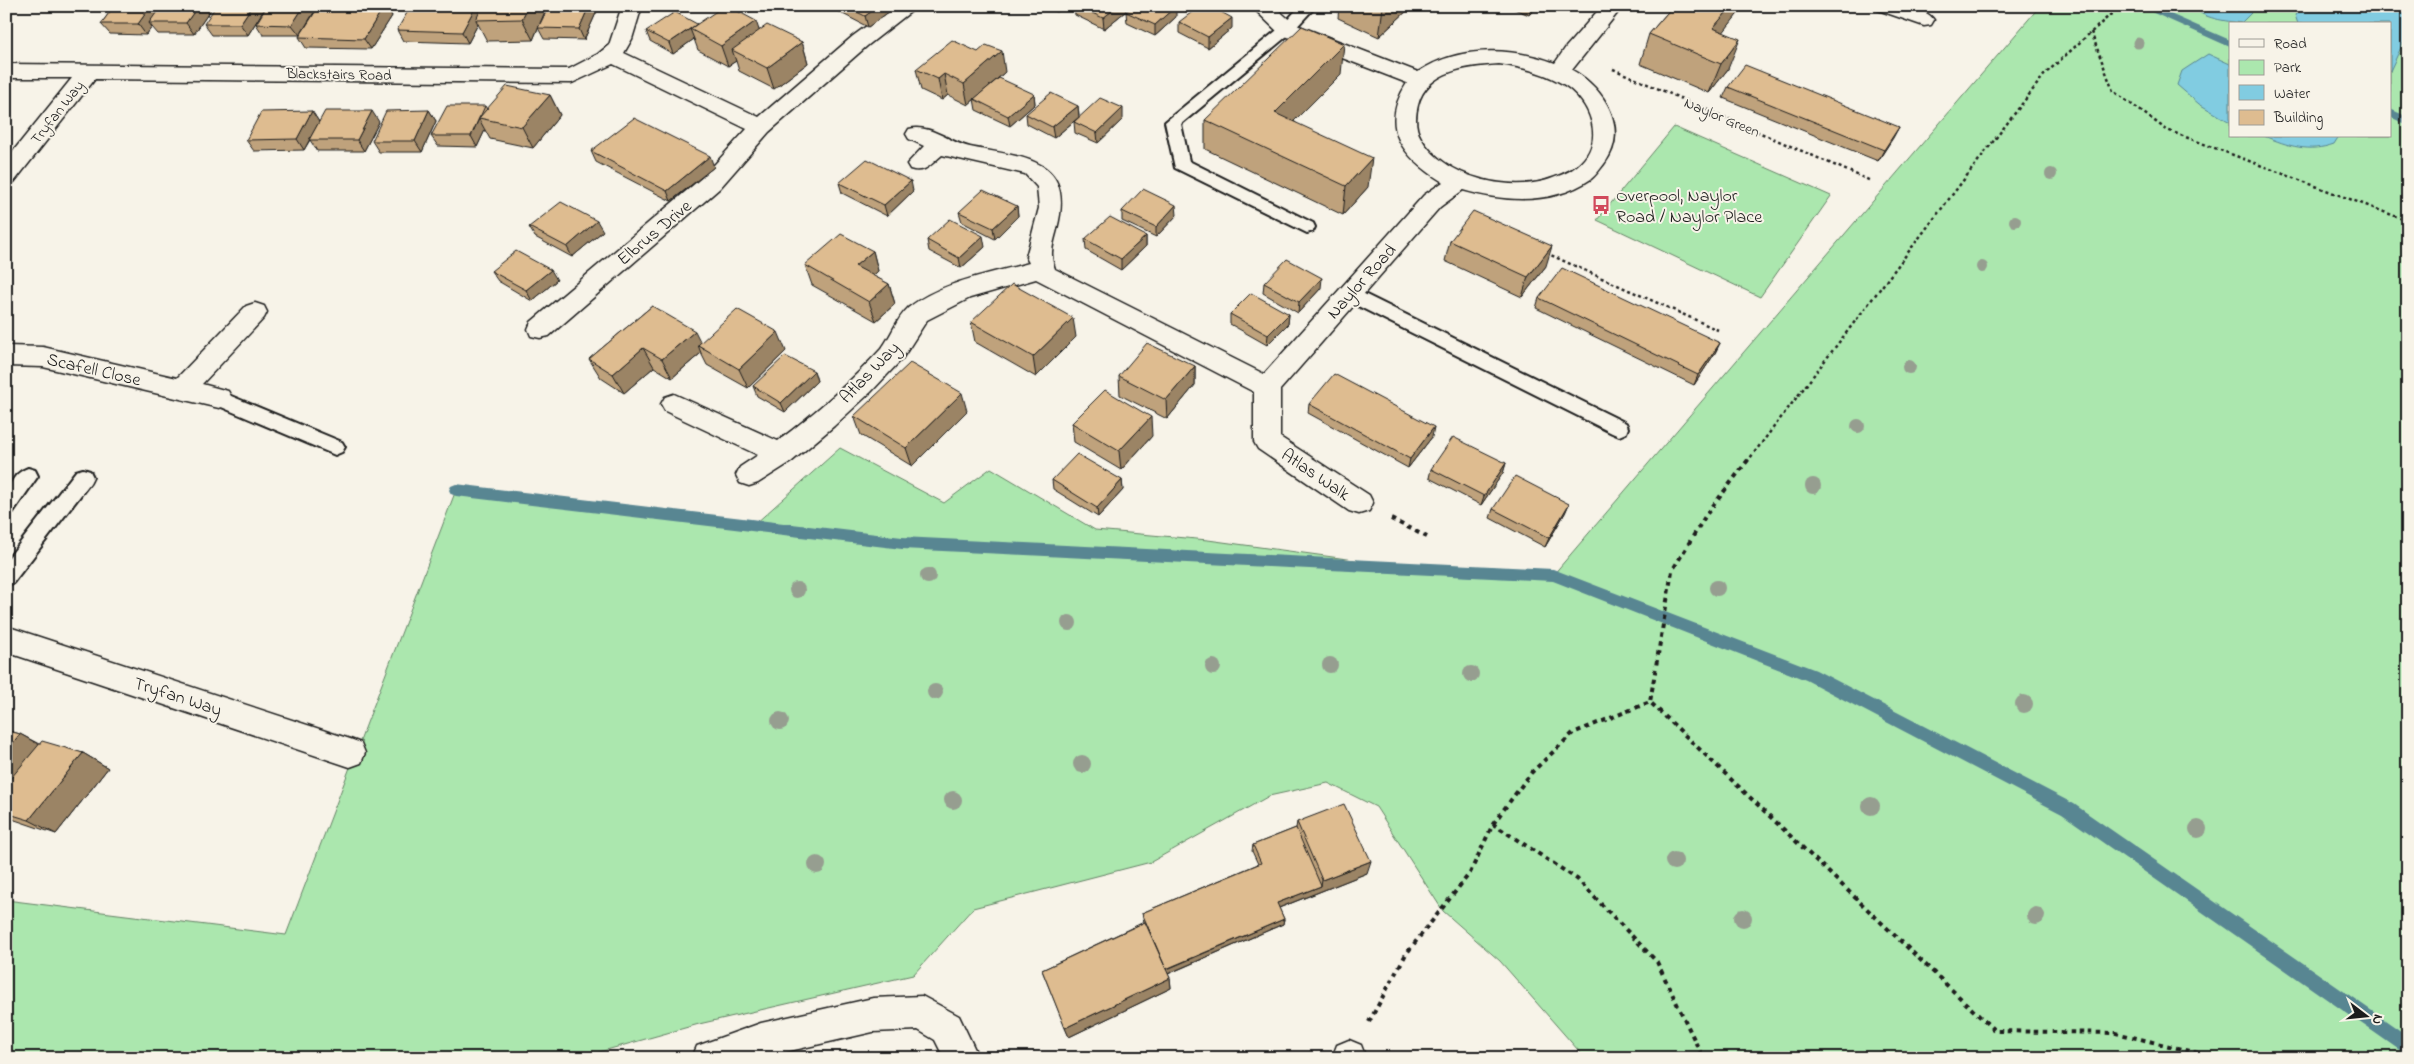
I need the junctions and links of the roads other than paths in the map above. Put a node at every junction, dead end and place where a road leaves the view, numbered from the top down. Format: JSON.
{"nodes":[{"id":1,"x":632,"y":6,"type":"edge"},
{"id":2,"x":908,"y":6,"type":"edge"},
{"id":3,"x":1261,"y":6,"type":"edge"},
{"id":4,"x":1309,"y":6,"type":"edge"},
{"id":5,"x":1613,"y":6,"type":"edge"},
{"id":6,"x":1893,"y":7,"type":"edge"},
{"id":7,"x":1924,"y":20,"type":"dead end"},
{"id":8,"x":1287,"y":29,"type":"junction"},
{"id":9,"x":612,"y":55,"type":"junction"},
{"id":10,"x":6,"y":71,"type":"edge"},
{"id":11,"x":90,"y":71,"type":"junction"},
{"id":12,"x":1560,"y":72,"type":"junction"},
{"id":13,"x":1420,"y":80,"type":"junction"},
{"id":14,"x":761,"y":127,"type":"junction"},
{"id":15,"x":917,"y":134,"type":"dead end"},
{"id":16,"x":940,"y":144,"type":"junction"},
{"id":17,"x":918,"y":164,"type":"dead end"},
{"id":18,"x":6,"y":176,"type":"edge"},
{"id":19,"x":1460,"y":181,"type":"junction"},
{"id":20,"x":1307,"y":227,"type":"dead end"},
{"id":21,"x":1043,"y":268,"type":"junction"},
{"id":22,"x":1350,"y":294,"type":"junction"},
{"id":23,"x":255,"y":312,"type":"dead end"},
{"id":24,"x":540,"y":329,"type":"dead end"},
{"id":25,"x":6,"y":356,"type":"edge"},
{"id":26,"x":1267,"y":387,"type":"junction"},
{"id":27,"x":182,"y":389,"type":"junction"},
{"id":28,"x":219,"y":398,"type":"joint"},
{"id":29,"x":674,"y":404,"type":"dead end"},
{"id":30,"x":1619,"y":428,"type":"dead end"},
{"id":31,"x":335,"y":448,"type":"dead end"},
{"id":32,"x":782,"y":454,"type":"junction"},
{"id":33,"x":748,"y":475,"type":"dead end"},
{"id":34,"x":28,"y":476,"type":"dead end"},
{"id":35,"x":83,"y":477,"type":"dead end"},
{"id":36,"x":1359,"y":502,"type":"dead end"},
{"id":37,"x":6,"y":506,"type":"edge"},
{"id":38,"x":6,"y":577,"type":"edge"},
{"id":39,"x":6,"y":639,"type":"edge"},
{"id":40,"x":350,"y":753,"type":"dead end"},
{"id":41,"x":709,"y":1058,"type":"edge"},
{"id":42,"x":962,"y":1058,"type":"edge"}],
"edges":[{"from":1,"to":9,"type":"street"},
{"from":2,"to":14,"type":"street","name":"Elbrus Drive"},
{"from":3,"to":8,"type":"street"},
{"from":4,"to":8,"type":"lane"},
{"from":5,"to":12,"type":"street"},
{"from":6,"to":7,"type":"street"},
{"from":8,"to":13,"type":"street"},
{"from":8,"to":20,"type":"lane"},
{"from":9,"to":11,"type":"street","name":"Blackstairs Road"},
{"from":9,"to":14,"type":"street"},
{"from":10,"to":11,"type":"street","name":"Blackstairs Road"},
{"from":11,"to":18,"type":"street","name":"Tryfan Way"},
{"from":12,"to":13,"type":"street"},
{"from":12,"to":19,"type":"street"},
{"from":13,"to":19,"type":"street"},
{"from":14,"to":24,"type":"street","name":"Elbrus Drive"},
{"from":15,"to":16,"type":"street"},
{"from":16,"to":17,"type":"street"},
{"from":16,"to":21,"type":"street"},
{"from":19,"to":22,"type":"street","name":"Naylor Road"},
{"from":21,"to":26,"type":"street"},
{"from":21,"to":32,"type":"street","name":"Atlas Way"},
{"from":22,"to":26,"type":"street","name":"Naylor Road"},
{"from":22,"to":30,"type":"lane"},
{"from":23,"to":27,"type":"street"},
{"from":25,"to":27,"type":"street","name":"Scafell Close"},
{"from":26,"to":36,"type":"street","name":"Atlas Walk"},
{"from":27,"to":28,"type":"street","name":"Scafell Close"},
{"from":28,"to":31,"type":"lane"},
{"from":29,"to":32,"type":"street"},
{"from":32,"to":33,"type":"street","name":"Atlas Way"},
{"from":34,"to":37,"type":"lane"},
{"from":35,"to":38,"type":"lane"},
{"from":39,"to":40,"type":"street","name":"Tryfan Way"},
{"from":41,"to":42,"type":"street"}]}
